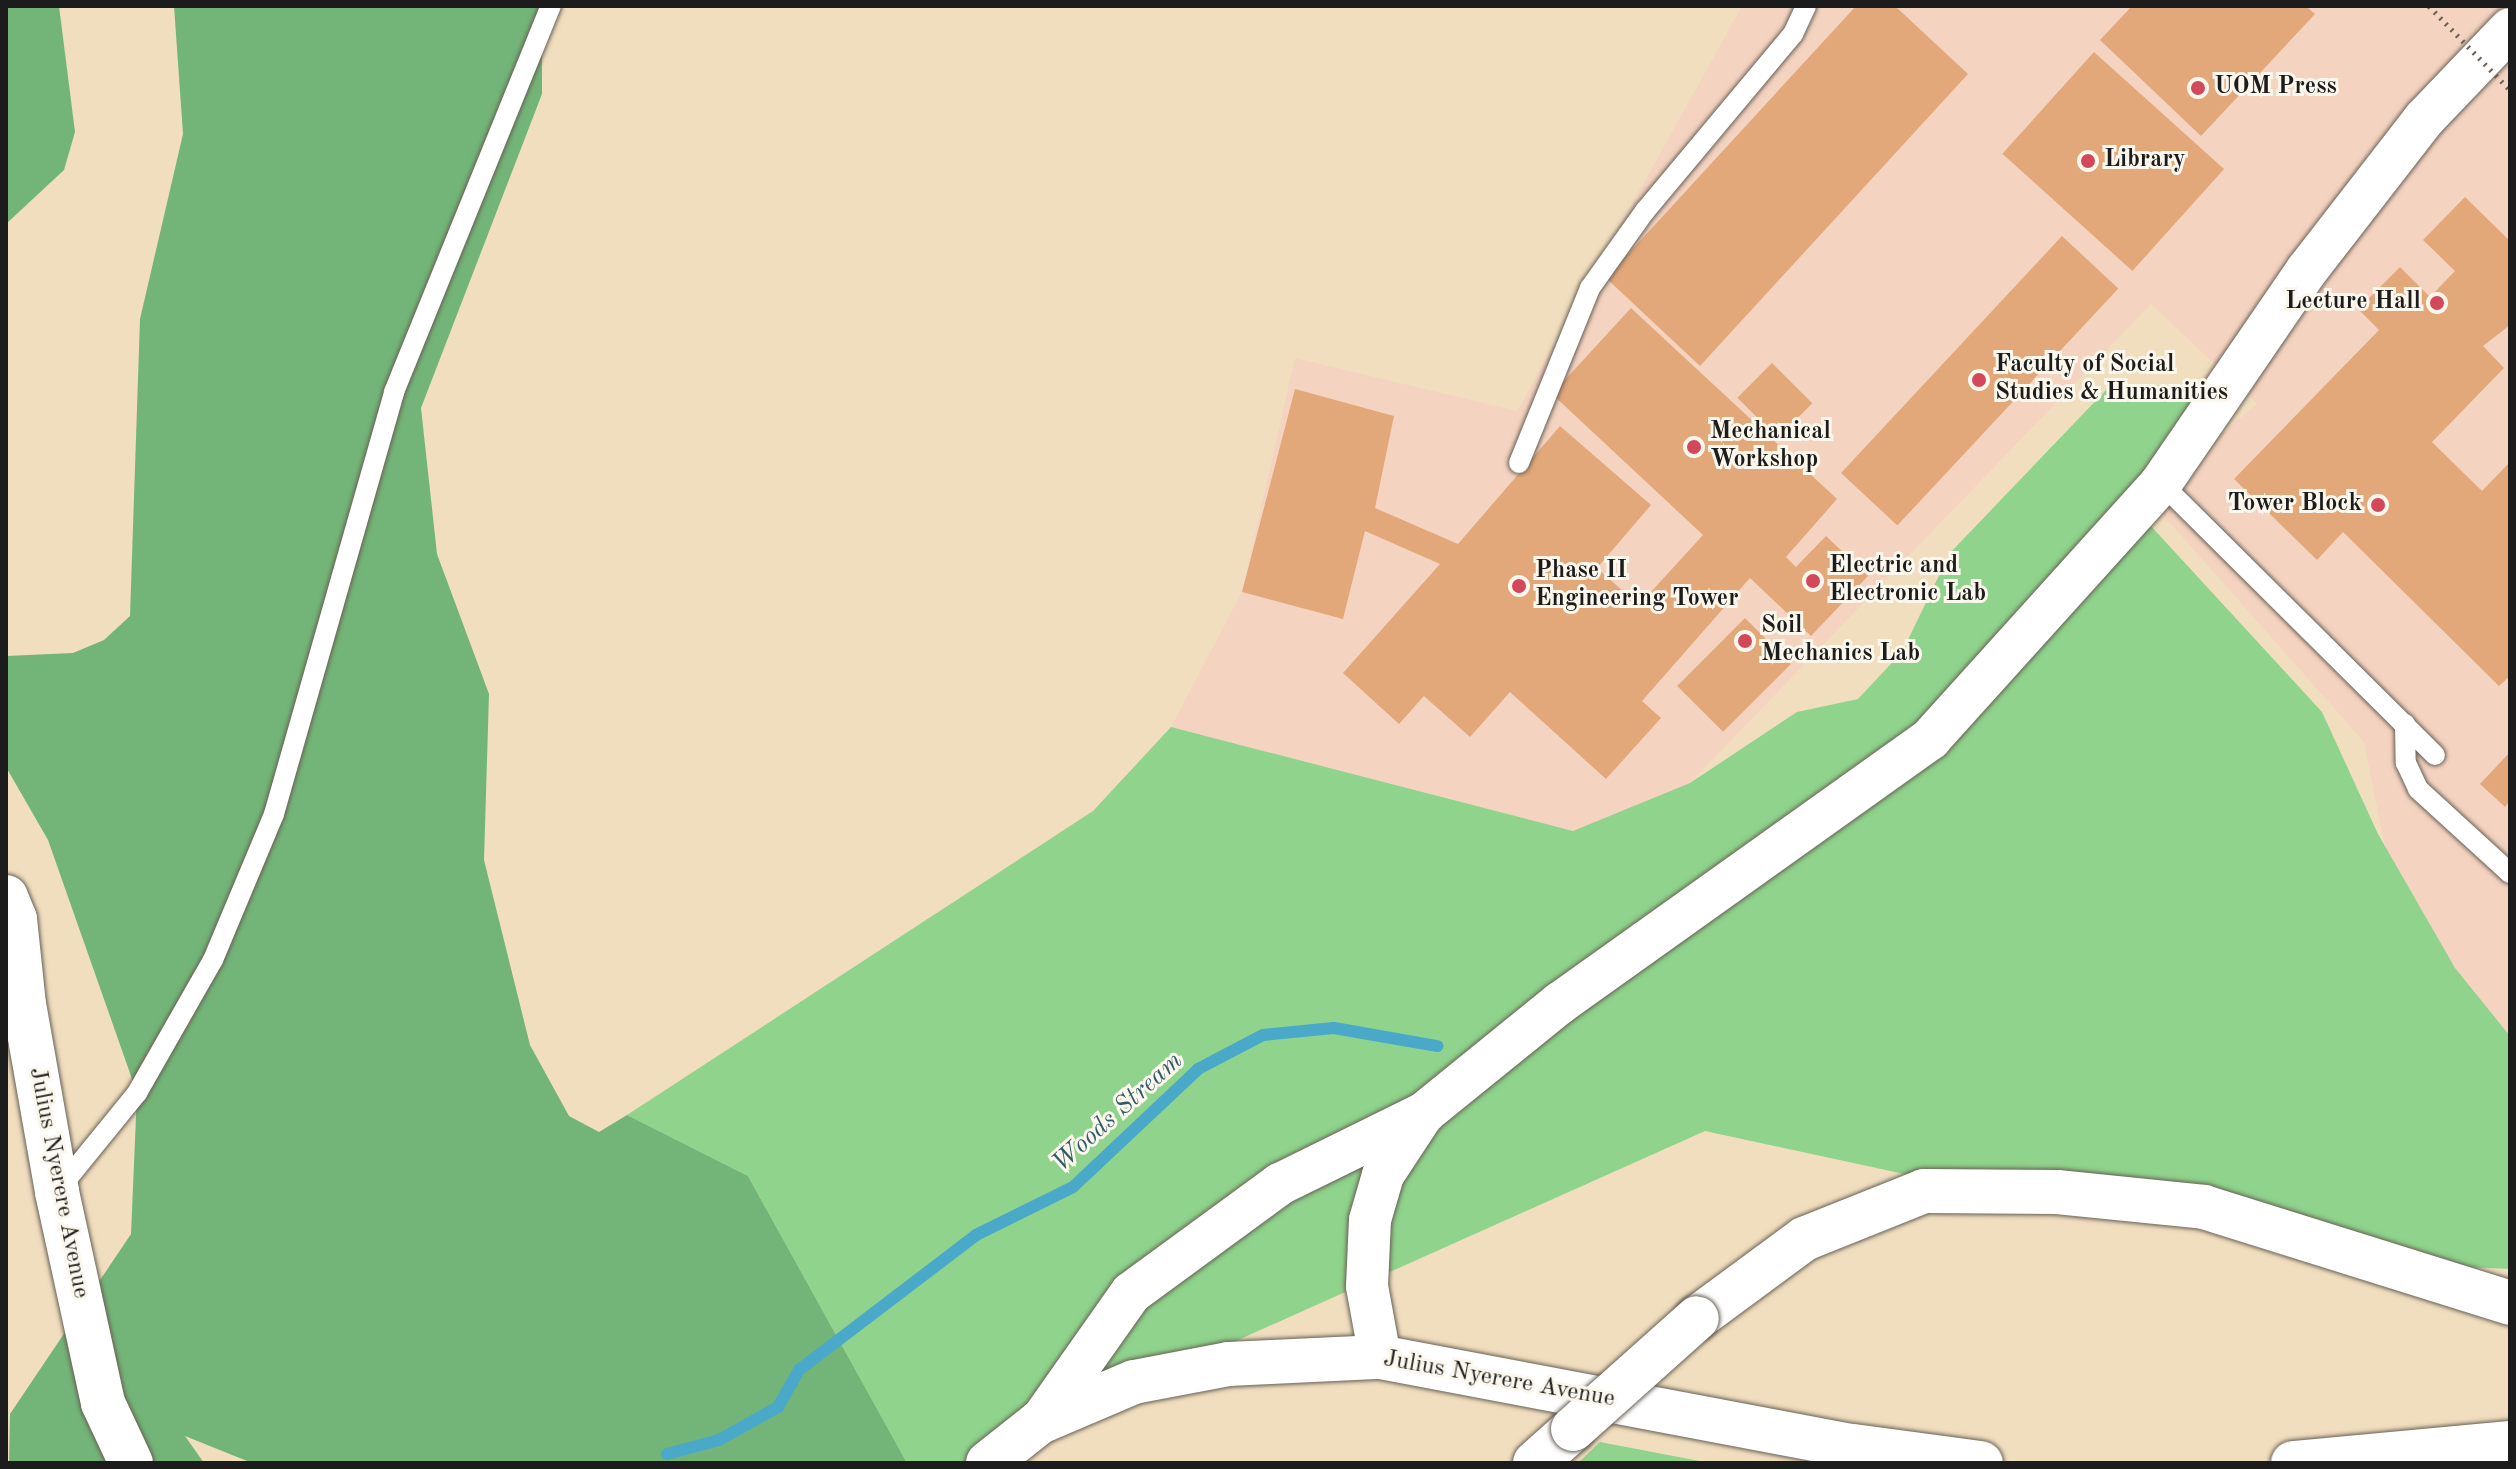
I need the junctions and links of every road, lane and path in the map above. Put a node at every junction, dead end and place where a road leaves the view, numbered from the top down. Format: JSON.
{"nodes":[{"id":1,"x":551,"y":6,"type":"edge"},
{"id":2,"x":1806,"y":6,"type":"edge"},
{"id":3,"x":2429,"y":6,"type":"edge"},
{"id":4,"x":2510,"y":29,"type":"edge"},
{"id":5,"x":2510,"y":90,"type":"edge"},
{"id":6,"x":1519,"y":463,"type":"dead end"},
{"id":7,"x":2161,"y":483,"type":"junction"},
{"id":8,"x":2405,"y":724,"type":"junction"},
{"id":9,"x":2435,"y":755,"type":"dead end"},
{"id":10,"x":2510,"y":873,"type":"edge"},
{"id":11,"x":6,"y":897,"type":"edge"},
{"id":12,"x":1424,"y":1113,"type":"junction"},
{"id":13,"x":57,"y":1192,"type":"junction"},
{"id":14,"x":2510,"y":1303,"type":"edge"},
{"id":15,"x":1380,"y":1357,"type":"junction"},
{"id":16,"x":1607,"y":1398,"type":"junction"},
{"id":17,"x":1040,"y":1422,"type":"junction"},
{"id":18,"x":2510,"y":1443,"type":"edge"},
{"id":19,"x":131,"y":1463,"type":"edge"},
{"id":20,"x":988,"y":1463,"type":"edge"},
{"id":21,"x":1535,"y":1463,"type":"edge"},
{"id":22,"x":1981,"y":1463,"type":"edge"},
{"id":23,"x":2293,"y":1463,"type":"edge"}],
"edges":[{"from":1,"to":13,"type":"lane"},
{"from":2,"to":6,"type":"lane"},
{"from":3,"to":5,"type":"path","bridge":true},
{"from":4,"to":7,"type":"street"},
{"from":7,"to":8,"type":"lane"},
{"from":7,"to":12,"type":"street"},
{"from":8,"to":9,"type":"lane"},
{"from":8,"to":10,"type":"lane"},
{"from":11,"to":13,"type":"main road","name":"Julius Nyerere Avenue"},
{"from":12,"to":15,"type":"street"},
{"from":12,"to":17,"type":"street"},
{"from":13,"to":19,"type":"main road","name":"Julius Nyerere Avenue"},
{"from":14,"to":16,"type":"main road","bridge":true},
{"from":15,"to":16,"type":"main road","name":"Julius Nyerere Avenue"},
{"from":15,"to":17,"type":"main road","name":"Julius Nyerere Avenue"},
{"from":16,"to":21,"type":"main road","bridge":true},
{"from":16,"to":22,"type":"main road","name":"Julius Nyerere Avenue"},
{"from":17,"to":20,"type":"main road","name":"Julius Nyerere Avenue"},
{"from":18,"to":23,"type":"main road"}]}
